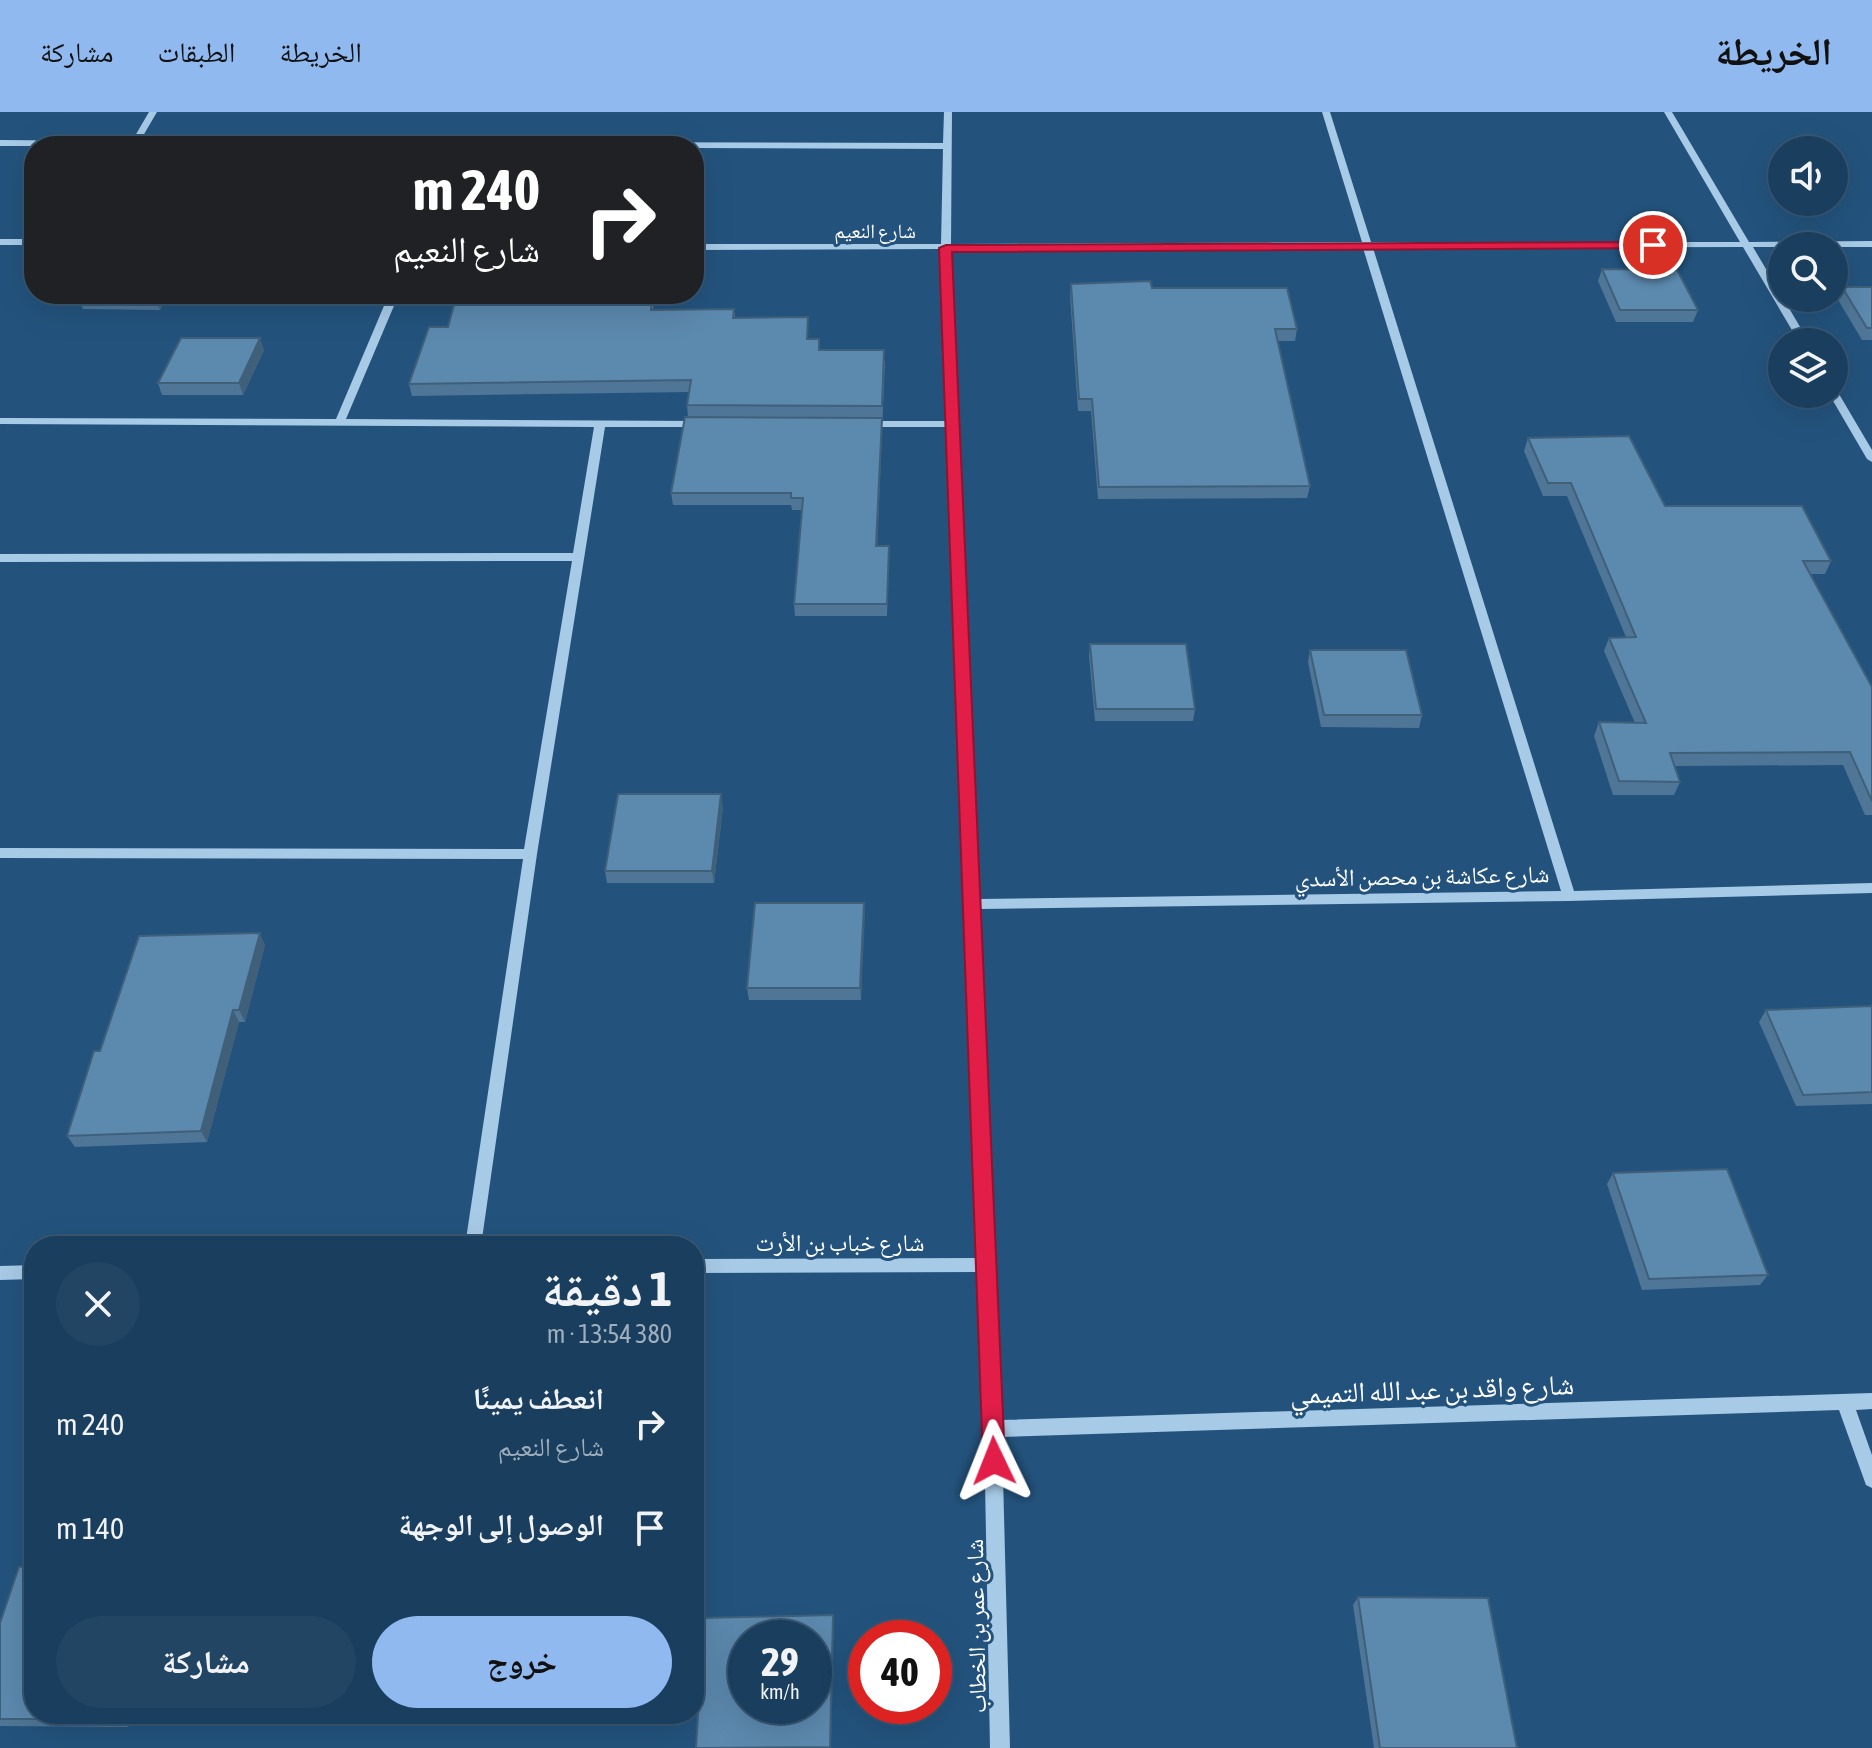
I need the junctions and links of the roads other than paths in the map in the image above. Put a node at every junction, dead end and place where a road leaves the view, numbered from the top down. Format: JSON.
{"nodes":[{"id":1,"x":153,"y":112,"type":"edge"},
{"id":2,"x":948,"y":112,"type":"edge"},
{"id":3,"x":1326,"y":112,"type":"edge"},
{"id":4,"x":1668,"y":112,"type":"edge"},
{"id":5,"x":139,"y":136,"type":"edge"},
{"id":6,"x":0,"y":143,"type":"edge"},
{"id":7,"x":24,"y":143,"type":"edge"},
{"id":8,"x":704,"y":145,"type":"edge"},
{"id":9,"x":947,"y":146,"type":"junction"},
{"id":10,"x":0,"y":242,"type":"edge"},
{"id":11,"x":24,"y":242,"type":"edge"},
{"id":12,"x":1872,"y":244,"type":"edge"},
{"id":13,"x":1748,"y":245,"type":"junction"},
{"id":14,"x":704,"y":247,"type":"edge"},
{"id":15,"x":1369,"y":247,"type":"junction"},
{"id":16,"x":946,"y":248,"type":"junction"},
{"id":17,"x":390,"y":304,"type":"edge"},
{"id":18,"x":1796,"y":328,"type":"edge"},
{"id":19,"x":1842,"y":408,"type":"edge"},
{"id":20,"x":0,"y":421,"type":"edge"},
{"id":21,"x":339,"y":424,"type":"junction"},
{"id":22,"x":600,"y":424,"type":"junction"},
{"id":23,"x":708,"y":424,"type":"edge"},
{"id":24,"x":847,"y":424,"type":"edge"},
{"id":25,"x":955,"y":424,"type":"junction"},
{"id":26,"x":1872,"y":459,"type":"edge"},
{"id":27,"x":579,"y":557,"type":"junction"},
{"id":28,"x":0,"y":558,"type":"edge"},
{"id":29,"x":0,"y":853,"type":"edge"},
{"id":30,"x":530,"y":854,"type":"junction"},
{"id":31,"x":1872,"y":888,"type":"edge"},
{"id":32,"x":1569,"y":896,"type":"junction"},
{"id":33,"x":973,"y":904,"type":"junction"},
{"id":34,"x":474,"y":1236,"type":"edge"},
{"id":35,"x":987,"y":1265,"type":"junction"},
{"id":36,"x":704,"y":1266,"type":"edge"},
{"id":37,"x":24,"y":1272,"type":"edge"},
{"id":38,"x":0,"y":1273,"type":"edge"},
{"id":39,"x":1844,"y":1401,"type":"junction"},
{"id":40,"x":1872,"y":1401,"type":"edge"},
{"id":41,"x":993,"y":1429,"type":"junction"},
{"id":42,"x":1872,"y":1479,"type":"edge"},
{"id":43,"x":1000,"y":1748,"type":"edge"}],
"edges":[{"from":1,"to":5,"type":"street"},
{"from":2,"to":9,"type":"street","name":"شارع عمر بن الخطاب"},
{"from":3,"to":15,"type":"street"},
{"from":4,"to":13,"type":"street"},
{"from":6,"to":7,"type":"street"},
{"from":8,"to":9,"type":"street"},
{"from":9,"to":16,"type":"street","name":"شارع عمر بن الخطاب"},
{"from":10,"to":11,"type":"street"},
{"from":12,"to":13,"type":"street","name":"شارع النعيم"},
{"from":13,"to":15,"type":"street","name":"شارع النعيم"},
{"from":13,"to":18,"type":"street"},
{"from":14,"to":16,"type":"street","name":"شارع النعيم"},
{"from":15,"to":16,"type":"street","name":"شارع النعيم"},
{"from":15,"to":32,"type":"street"},
{"from":16,"to":25,"type":"street","name":"شارع عمر بن الخطاب"},
{"from":17,"to":21,"type":"street"},
{"from":19,"to":26,"type":"street"},
{"from":20,"to":21,"type":"street"},
{"from":21,"to":22,"type":"street"},
{"from":22,"to":23,"type":"street"},
{"from":22,"to":27,"type":"street"},
{"from":24,"to":25,"type":"street"},
{"from":25,"to":33,"type":"street","name":"شارع عمر بن الخطاب"},
{"from":27,"to":28,"type":"street"},
{"from":27,"to":30,"type":"street"},
{"from":29,"to":30,"type":"street"},
{"from":30,"to":34,"type":"street"},
{"from":31,"to":32,"type":"street","name":"شارع عكاشة بن محصن الأسدي"},
{"from":32,"to":33,"type":"street","name":"شارع عكاشة بن محصن الأسدي"},
{"from":33,"to":35,"type":"street","name":"شارع عمر بن الخطاب"},
{"from":35,"to":36,"type":"street","name":"شارع خباب بن الأرت"},
{"from":35,"to":41,"type":"street","name":"شارع عمر بن الخطاب"},
{"from":37,"to":38,"type":"street"},
{"from":39,"to":40,"type":"street","name":"شارع واقد بن عبد الله التميمي"},
{"from":39,"to":41,"type":"street","name":"شارع واقد بن عبد الله التميمي"},
{"from":39,"to":42,"type":"street"},
{"from":41,"to":43,"type":"street","name":"شارع عمر بن الخطاب"}]}
